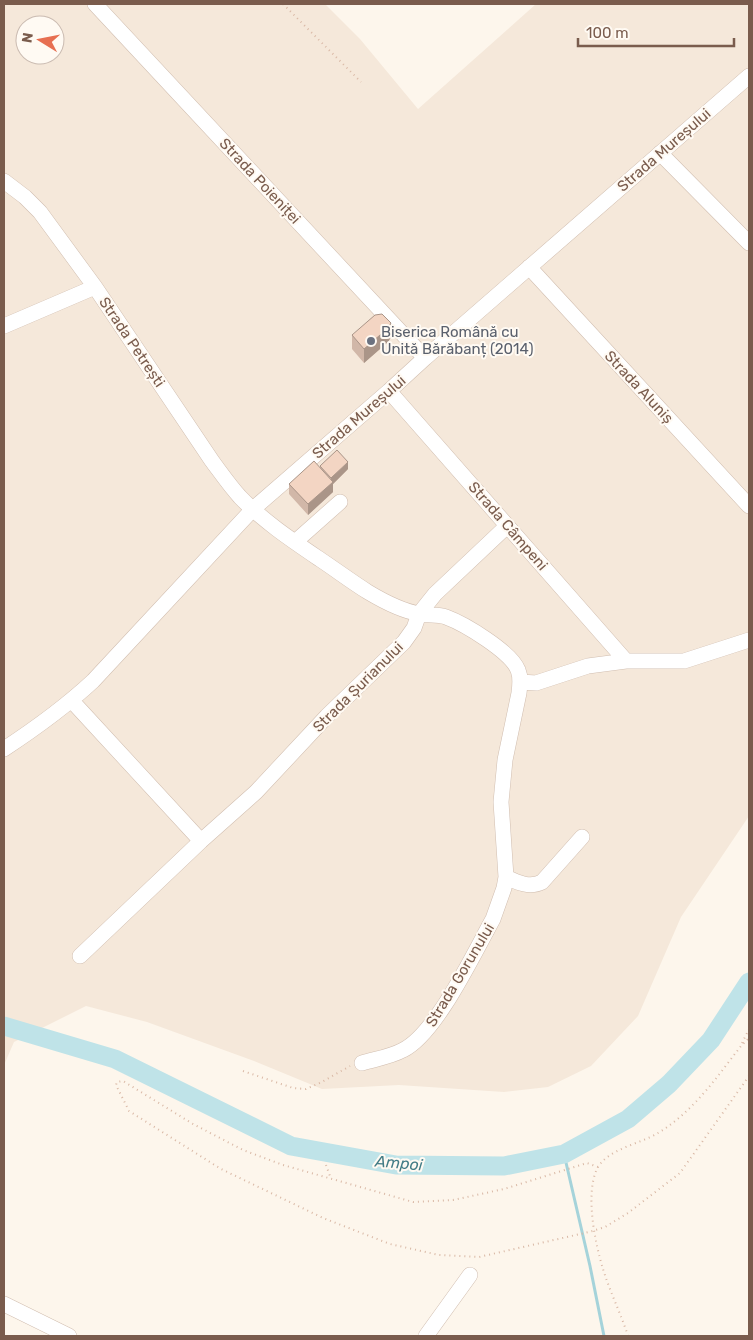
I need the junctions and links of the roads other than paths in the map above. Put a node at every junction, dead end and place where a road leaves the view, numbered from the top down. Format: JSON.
{"nodes":[{"id":1,"x":95,"y":4,"type":"edge"},
{"id":2,"x":749,"y":76,"type":"edge"},
{"id":3,"x":660,"y":153,"type":"junction"},
{"id":4,"x":4,"y":182,"type":"edge"},
{"id":5,"x":746,"y":233,"type":"edge"},
{"id":6,"x":529,"y":267,"type":"junction"},
{"id":7,"x":96,"y":287,"type":"junction"},
{"id":8,"x":4,"y":326,"type":"edge"},
{"id":9,"x":424,"y":358,"type":"junction"},
{"id":10,"x":389,"y":391,"type":"junction"},
{"id":11,"x":340,"y":502,"type":"dead end"},
{"id":12,"x":749,"y":506,"type":"edge"},
{"id":13,"x":253,"y":510,"type":"junction"},
{"id":14,"x":507,"y":526,"type":"junction"},
{"id":15,"x":295,"y":542,"type":"junction"},
{"id":16,"x":419,"y":614,"type":"junction"},
{"id":17,"x":749,"y":640,"type":"edge"},
{"id":18,"x":626,"y":661,"type":"junction"},
{"id":19,"x":520,"y":682,"type":"junction"},
{"id":20,"x":72,"y":701,"type":"junction"},
{"id":21,"x":4,"y":749,"type":"edge"},
{"id":22,"x":582,"y":837,"type":"dead end"},
{"id":23,"x":201,"y":841,"type":"junction"},
{"id":24,"x":506,"y":878,"type":"junction"},
{"id":25,"x":80,"y":956,"type":"dead end"},
{"id":26,"x":362,"y":1063,"type":"road end"},
{"id":27,"x":470,"y":1275,"type":"dead end"},
{"id":28,"x":4,"y":1304,"type":"edge"},
{"id":29,"x":69,"y":1336,"type":"edge"},
{"id":30,"x":426,"y":1336,"type":"edge"}],
"edges":[{"from":1,"to":9,"type":"street","name":"Strada Poieniței"},
{"from":2,"to":3,"type":"street","name":"Strada Mureșului"},
{"from":3,"to":5,"type":"street"},
{"from":3,"to":6,"type":"street","name":"Strada Mureșului"},
{"from":4,"to":7,"type":"street","name":"Strada Petrești"},
{"from":6,"to":9,"type":"street","name":"Strada Mureșului"},
{"from":6,"to":12,"type":"street","name":"Strada Aluniș"},
{"from":7,"to":8,"type":"street"},
{"from":7,"to":13,"type":"street","name":"Strada Petrești"},
{"from":9,"to":10,"type":"street","name":"Strada Mureșului"},
{"from":10,"to":13,"type":"street","name":"Strada Mureșului"},
{"from":10,"to":14,"type":"street","name":"Strada Câmpeni"},
{"from":11,"to":15,"type":"street"},
{"from":13,"to":15,"type":"street"},
{"from":13,"to":20,"type":"street","name":"Strada Mureșului"},
{"from":14,"to":16,"type":"street","name":"Strada Șurianului"},
{"from":14,"to":18,"type":"street","name":"Strada Câmpeni"},
{"from":15,"to":16,"type":"street"},
{"from":16,"to":19,"type":"street"},
{"from":16,"to":23,"type":"street","name":"Strada Șurianului"},
{"from":17,"to":18,"type":"street"},
{"from":18,"to":19,"type":"street"},
{"from":19,"to":24,"type":"street","name":"Strada Gorunului"},
{"from":20,"to":21,"type":"street","name":"Strada Mureșului"},
{"from":20,"to":23,"type":"street"},
{"from":22,"to":24,"type":"street"},
{"from":23,"to":25,"type":"street","name":"Strada Șurianului"},
{"from":24,"to":26,"type":"street","name":"Strada Gorunului"},
{"from":27,"to":30,"type":"street"},
{"from":28,"to":29,"type":"street"}]}
